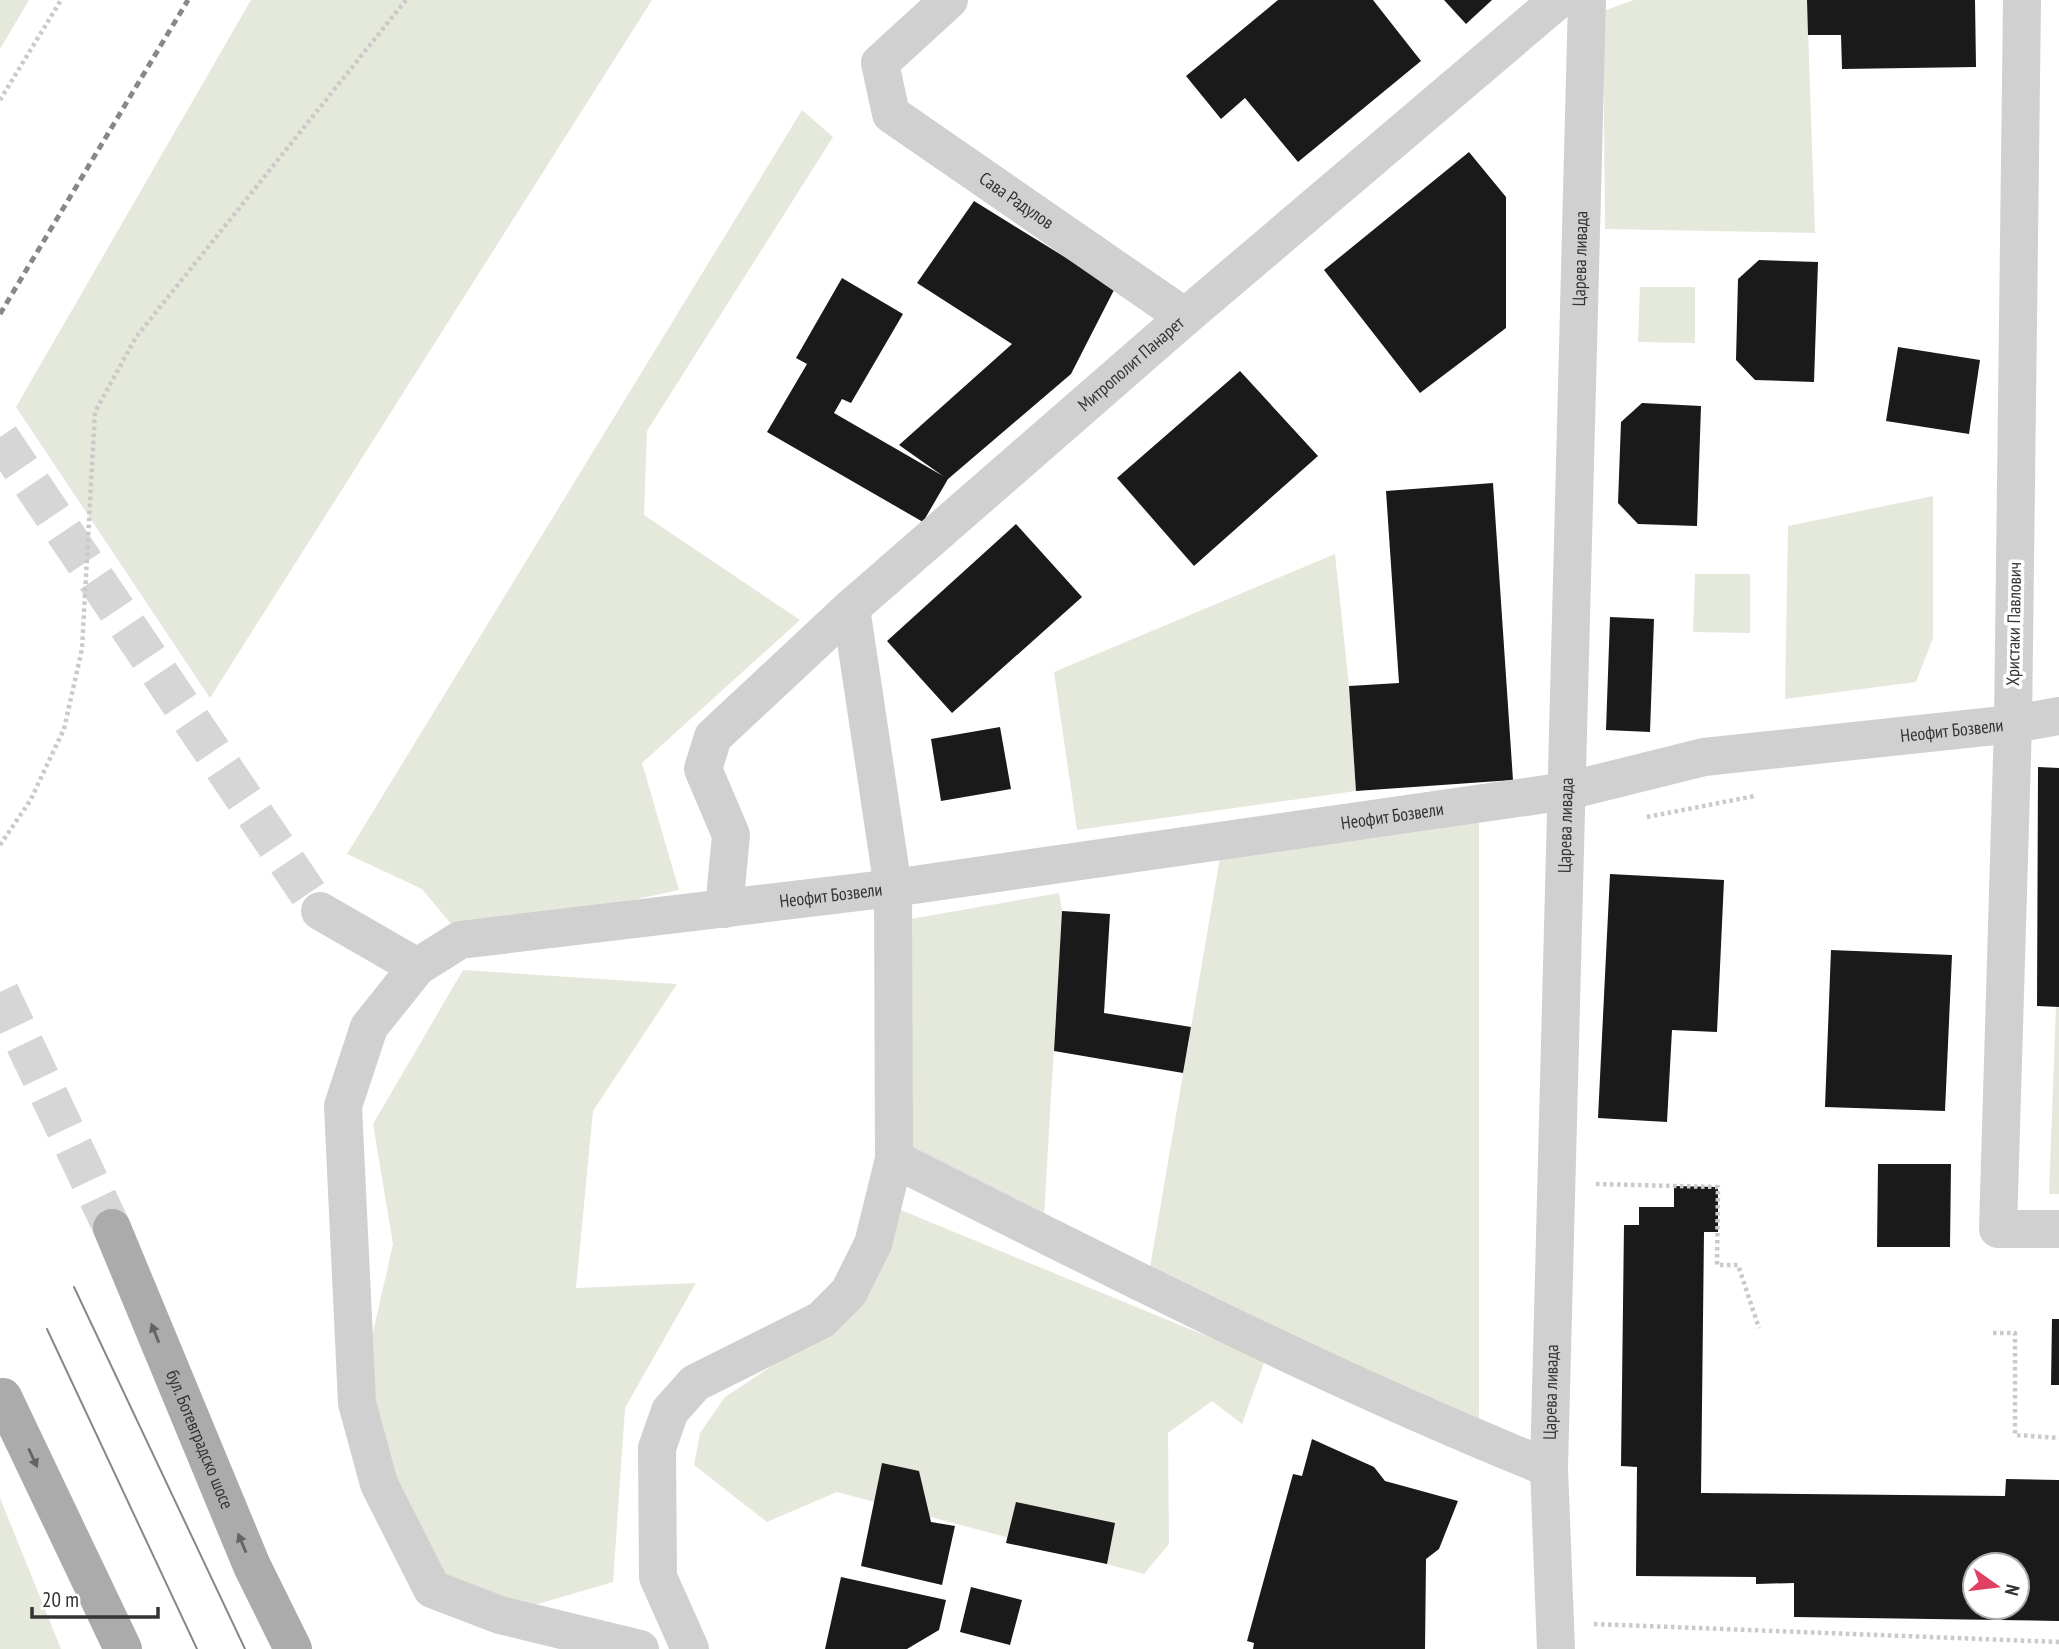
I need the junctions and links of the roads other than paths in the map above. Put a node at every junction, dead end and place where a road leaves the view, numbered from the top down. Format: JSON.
{"nodes":[{"id":1,"x":949,"y":0,"type":"edge"},
{"id":2,"x":1558,"y":0,"type":"edge"},
{"id":3,"x":1587,"y":0,"type":"edge"},
{"id":4,"x":2022,"y":0,"type":"edge"},
{"id":5,"x":1185,"y":317,"type":"junction"},
{"id":6,"x":851,"y":608,"type":"junction"},
{"id":7,"x":2059,"y":716,"type":"edge"},
{"id":8,"x":2013,"y":724,"type":"junction"},
{"id":9,"x":1567,"y":791,"type":"junction"},
{"id":10,"x":893,"y":888,"type":"junction"},
{"id":11,"x":724,"y":909,"type":"junction"},
{"id":12,"x":320,"y":911,"type":"tunnel mouth"},
{"id":13,"x":417,"y":967,"type":"junction"},
{"id":14,"x":894,"y":1160,"type":"junction"},
{"id":15,"x":112,"y":1228,"type":"tunnel mouth"},
{"id":16,"x":2059,"y":1229,"type":"edge"},
{"id":17,"x":3,"y":1397,"type":"dead end"},
{"id":18,"x":1549,"y":1468,"type":"junction"},
{"id":19,"x":1555,"y":1636,"type":"edge"},
{"id":20,"x":123,"y":1649,"type":"edge"},
{"id":21,"x":293,"y":1649,"type":"edge"},
{"id":22,"x":640,"y":1649,"type":"edge"},
{"id":23,"x":690,"y":1649,"type":"edge"}],
"edges":[{"from":1,"to":5,"type":"street","name":"Сава Радулов"},
{"from":2,"to":5,"type":"street","name":"Митрополит Панарет"},
{"from":3,"to":9,"type":"street","name":"Царева ливада"},
{"from":4,"to":8,"type":"street","name":"Христаки Павлович"},
{"from":5,"to":6,"type":"street","name":"Митрополит Панарет"},
{"from":6,"to":10,"type":"street"},
{"from":6,"to":11,"type":"street","name":"Митрополит Панарет"},
{"from":7,"to":8,"type":"street","name":"Неофит Бозвели"},
{"from":8,"to":9,"type":"street","name":"Неофит Бозвели"},
{"from":8,"to":16,"type":"street","name":"Христаки Павлович"},
{"from":9,"to":10,"type":"street","name":"Неофит Бозвели"},
{"from":9,"to":18,"type":"street","name":"Царева ливада"},
{"from":10,"to":11,"type":"street","name":"Неофит Бозвели"},
{"from":10,"to":14,"type":"street"},
{"from":11,"to":13,"type":"street","name":"Неофит Бозвели"},
{"from":12,"to":13,"type":"street"},
{"from":13,"to":22,"type":"street","name":"Неофит Бозвели"},
{"from":14,"to":18,"type":"street"},
{"from":14,"to":23,"type":"street"},
{"from":21,"to":15,"type":"main road","name":"бул. Ботевградско шосе","one_way":true},
{"from":17,"to":20,"type":"main road","one_way":true},
{"from":18,"to":19,"type":"street","name":"Царева ливада"}]}
